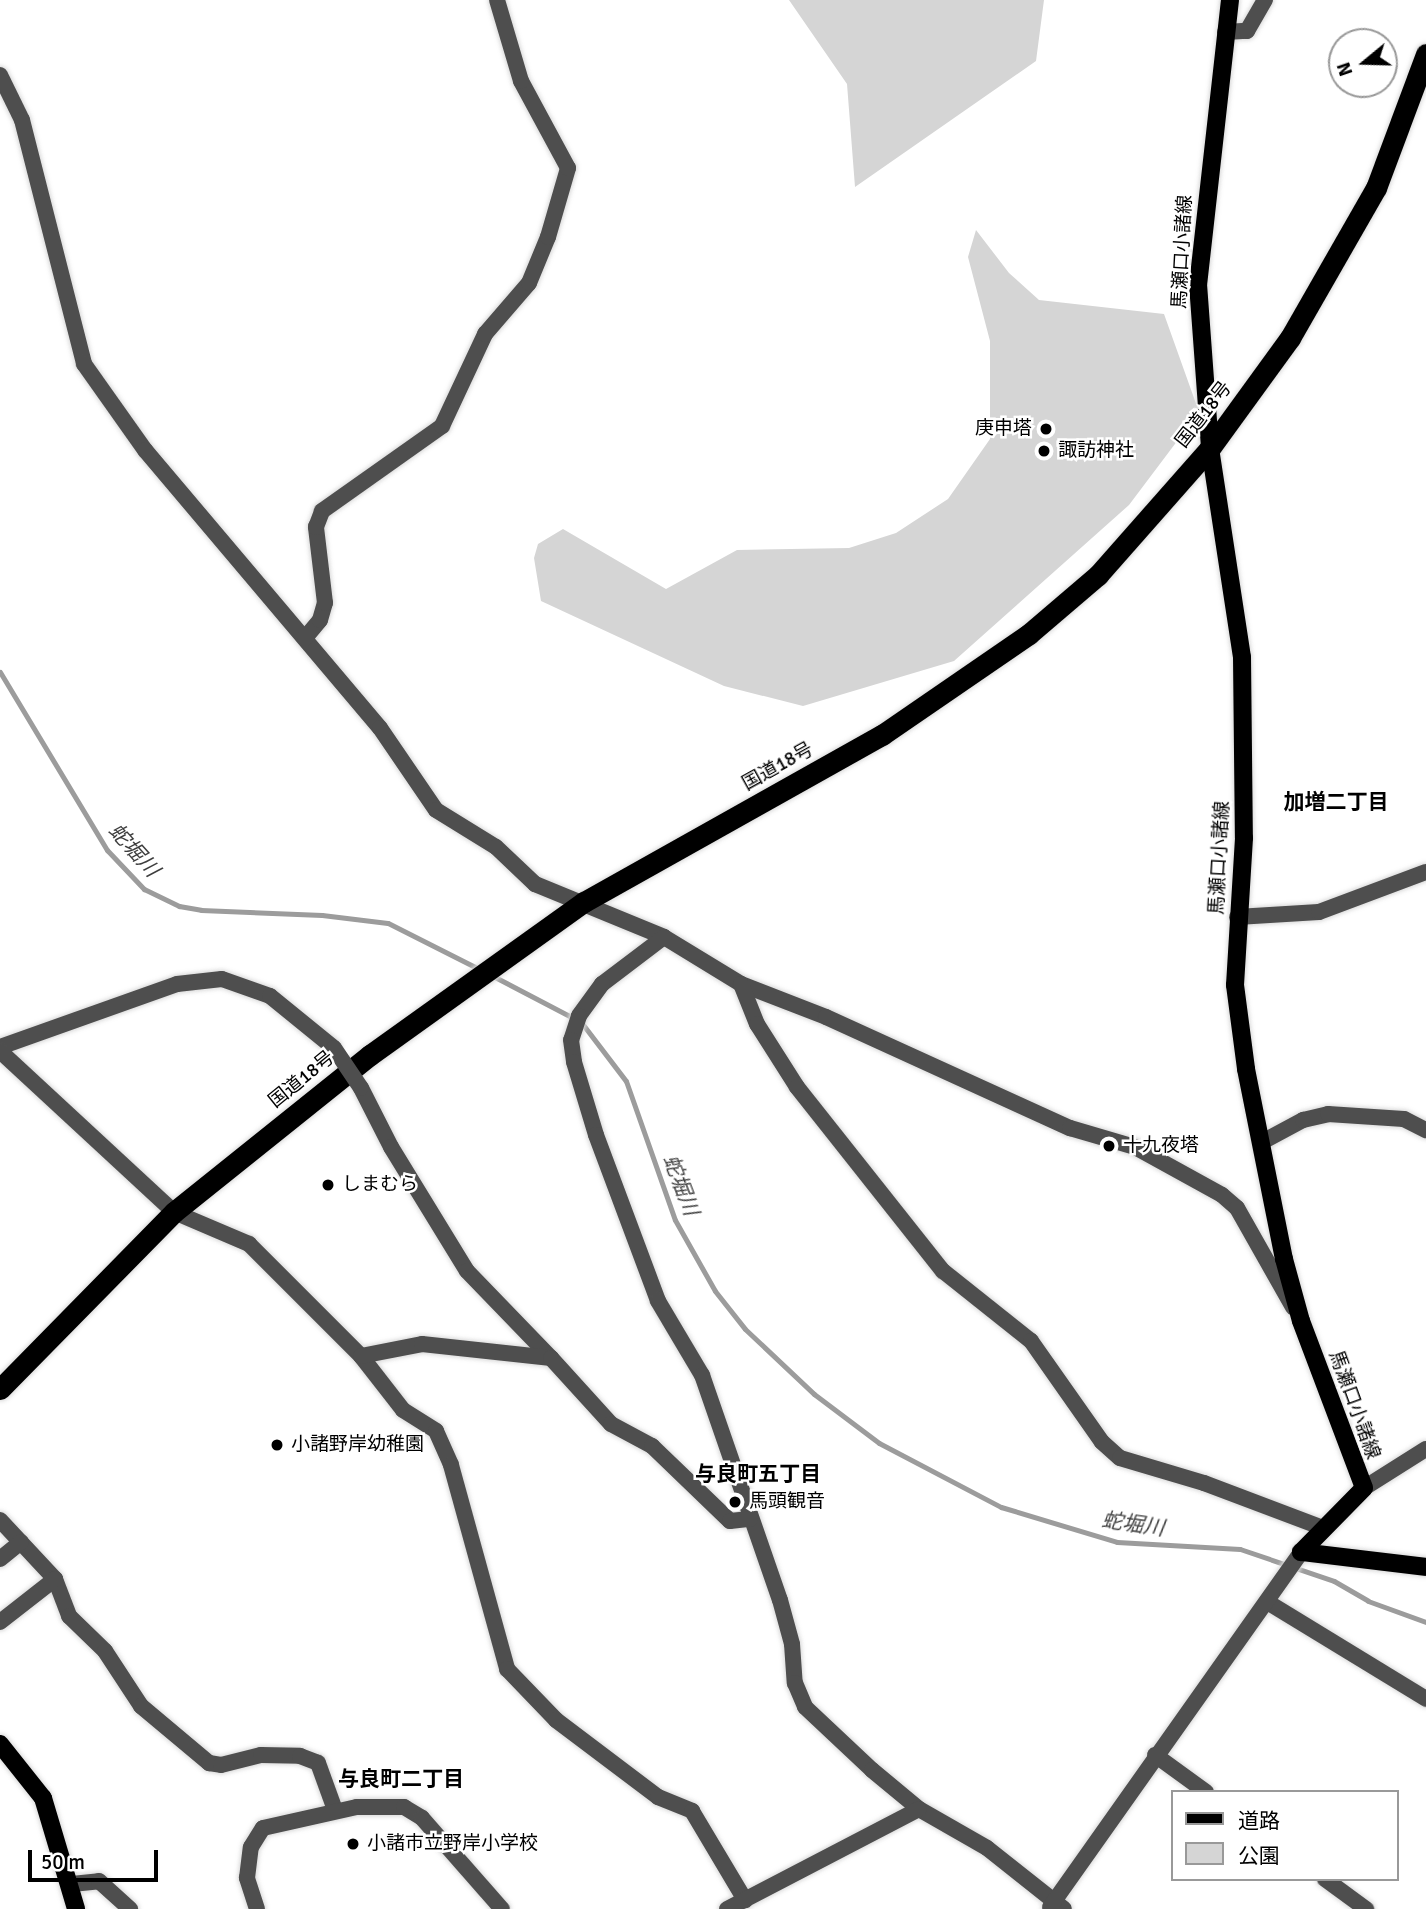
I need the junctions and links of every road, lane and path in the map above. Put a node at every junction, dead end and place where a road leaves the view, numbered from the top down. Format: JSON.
{"nodes":[{"id":1,"x":497,"y":0,"type":"edge"},
{"id":2,"x":1230,"y":0,"type":"edge"},
{"id":3,"x":1265,"y":0,"type":"edge"},
{"id":4,"x":1225,"y":32,"type":"junction"},
{"id":5,"x":1426,"y":54,"type":"edge"},
{"id":6,"x":0,"y":75,"type":"edge"},
{"id":7,"x":1210,"y":448,"type":"junction"},
{"id":8,"x":305,"y":638,"type":"junction"},
{"id":9,"x":1426,"y":872,"type":"edge"},
{"id":10,"x":584,"y":902,"type":"junction"},
{"id":11,"x":1237,"y":917,"type":"junction"},
{"id":12,"x":664,"y":937,"type":"junction"},
{"id":13,"x":741,"y":984,"type":"junction"},
{"id":14,"x":0,"y":1049,"type":"edge"},
{"id":15,"x":1426,"y":1132,"type":"edge"},
{"id":16,"x":1262,"y":1142,"type":"junction"},
{"id":17,"x":174,"y":1212,"type":"junction"},
{"id":18,"x":1301,"y":1321,"type":"junction"},
{"id":19,"x":361,"y":1356,"type":"junction"},
{"id":20,"x":551,"y":1358,"type":"junction"},
{"id":21,"x":0,"y":1388,"type":"edge"},
{"id":22,"x":1426,"y":1449,"type":"edge"},
{"id":23,"x":1364,"y":1488,"type":"junction"},
{"id":24,"x":750,"y":1519,"type":"junction"},
{"id":25,"x":0,"y":1520,"type":"edge"},
{"id":26,"x":1323,"y":1528,"type":"junction"},
{"id":27,"x":21,"y":1542,"type":"junction"},
{"id":28,"x":1301,"y":1552,"type":"junction"},
{"id":29,"x":0,"y":1559,"type":"edge"},
{"id":30,"x":1426,"y":1567,"type":"edge"},
{"id":31,"x":55,"y":1579,"type":"junction"},
{"id":32,"x":1269,"y":1603,"type":"junction"},
{"id":33,"x":0,"y":1622,"type":"edge"},
{"id":34,"x":1426,"y":1699,"type":"edge"},
{"id":35,"x":0,"y":1744,"type":"edge"},
{"id":36,"x":1156,"y":1755,"type":"junction"},
{"id":37,"x":1203,"y":1790,"type":"edge"},
{"id":38,"x":919,"y":1809,"type":"junction"},
{"id":39,"x":335,"y":1810,"type":"junction"},
{"id":40,"x":1328,"y":1881,"type":"edge"},
{"id":41,"x":72,"y":1884,"type":"junction"},
{"id":42,"x":745,"y":1900,"type":"junction"},
{"id":43,"x":1056,"y":1906,"type":"edge"},
{"id":44,"x":76,"y":1909,"type":"edge"},
{"id":45,"x":130,"y":1909,"type":"edge"},
{"id":46,"x":257,"y":1909,"type":"edge"},
{"id":47,"x":502,"y":1909,"type":"edge"},
{"id":48,"x":727,"y":1909,"type":"edge"},
{"id":49,"x":1366,"y":1909,"type":"edge"}],
"edges":[{"from":1,"to":8,"type":"street"},
{"from":2,"to":4,"type":"main road","name":"馬瀬口小諸線"},
{"from":3,"to":4,"type":"street"},
{"from":4,"to":7,"type":"main road","name":"馬瀬口小諸線"},
{"from":5,"to":7,"type":"highway","name":"国道18号"},
{"from":6,"to":8,"type":"street"},
{"from":7,"to":10,"type":"highway","name":"国道18号"},
{"from":7,"to":11,"type":"main road","name":"馬瀬口小諸線"},
{"from":8,"to":10,"type":"street"},
{"from":9,"to":11,"type":"street"},
{"from":10,"to":12,"type":"street"},
{"from":10,"to":17,"type":"highway","name":"国道18号"},
{"from":11,"to":16,"type":"main road","name":"馬瀬口小諸線"},
{"from":12,"to":13,"type":"street"},
{"from":12,"to":24,"type":"street"},
{"from":13,"to":18,"type":"street"},
{"from":13,"to":26,"type":"street"},
{"from":14,"to":17,"type":"street"},
{"from":14,"to":20,"type":"street","bridge":true},
{"from":15,"to":16,"type":"street"},
{"from":16,"to":18,"type":"main road","name":"馬瀬口小諸線"},
{"from":17,"to":19,"type":"street"},
{"from":17,"to":21,"type":"highway","name":"国道18号"},
{"from":18,"to":23,"type":"main road","name":"馬瀬口小諸線"},
{"from":19,"to":20,"type":"street"},
{"from":19,"to":42,"type":"street"},
{"from":20,"to":24,"type":"street"},
{"from":22,"to":23,"type":"street"},
{"from":23,"to":26,"type":"main road","name":"馬瀬口小諸線"},
{"from":24,"to":38,"type":"street"},
{"from":25,"to":27,"type":"street"},
{"from":26,"to":28,"type":"main road","name":"馬瀬口小諸線"},
{"from":27,"to":29,"type":"street"},
{"from":27,"to":31,"type":"street"},
{"from":28,"to":30,"type":"main road"},
{"from":28,"to":32,"type":"street"},
{"from":31,"to":33,"type":"street"},
{"from":31,"to":39,"type":"street"},
{"from":32,"to":34,"type":"street"},
{"from":32,"to":36,"type":"street"},
{"from":35,"to":41,"type":"main road"},
{"from":36,"to":37,"type":"street"},
{"from":36,"to":43,"type":"street"},
{"from":38,"to":42,"type":"street"},
{"from":38,"to":43,"type":"street"},
{"from":39,"to":46,"type":"street"},
{"from":39,"to":47,"type":"street"},
{"from":40,"to":49,"type":"street"},
{"from":41,"to":44,"type":"main road"},
{"from":41,"to":45,"type":"street"},
{"from":42,"to":48,"type":"street"}]}
